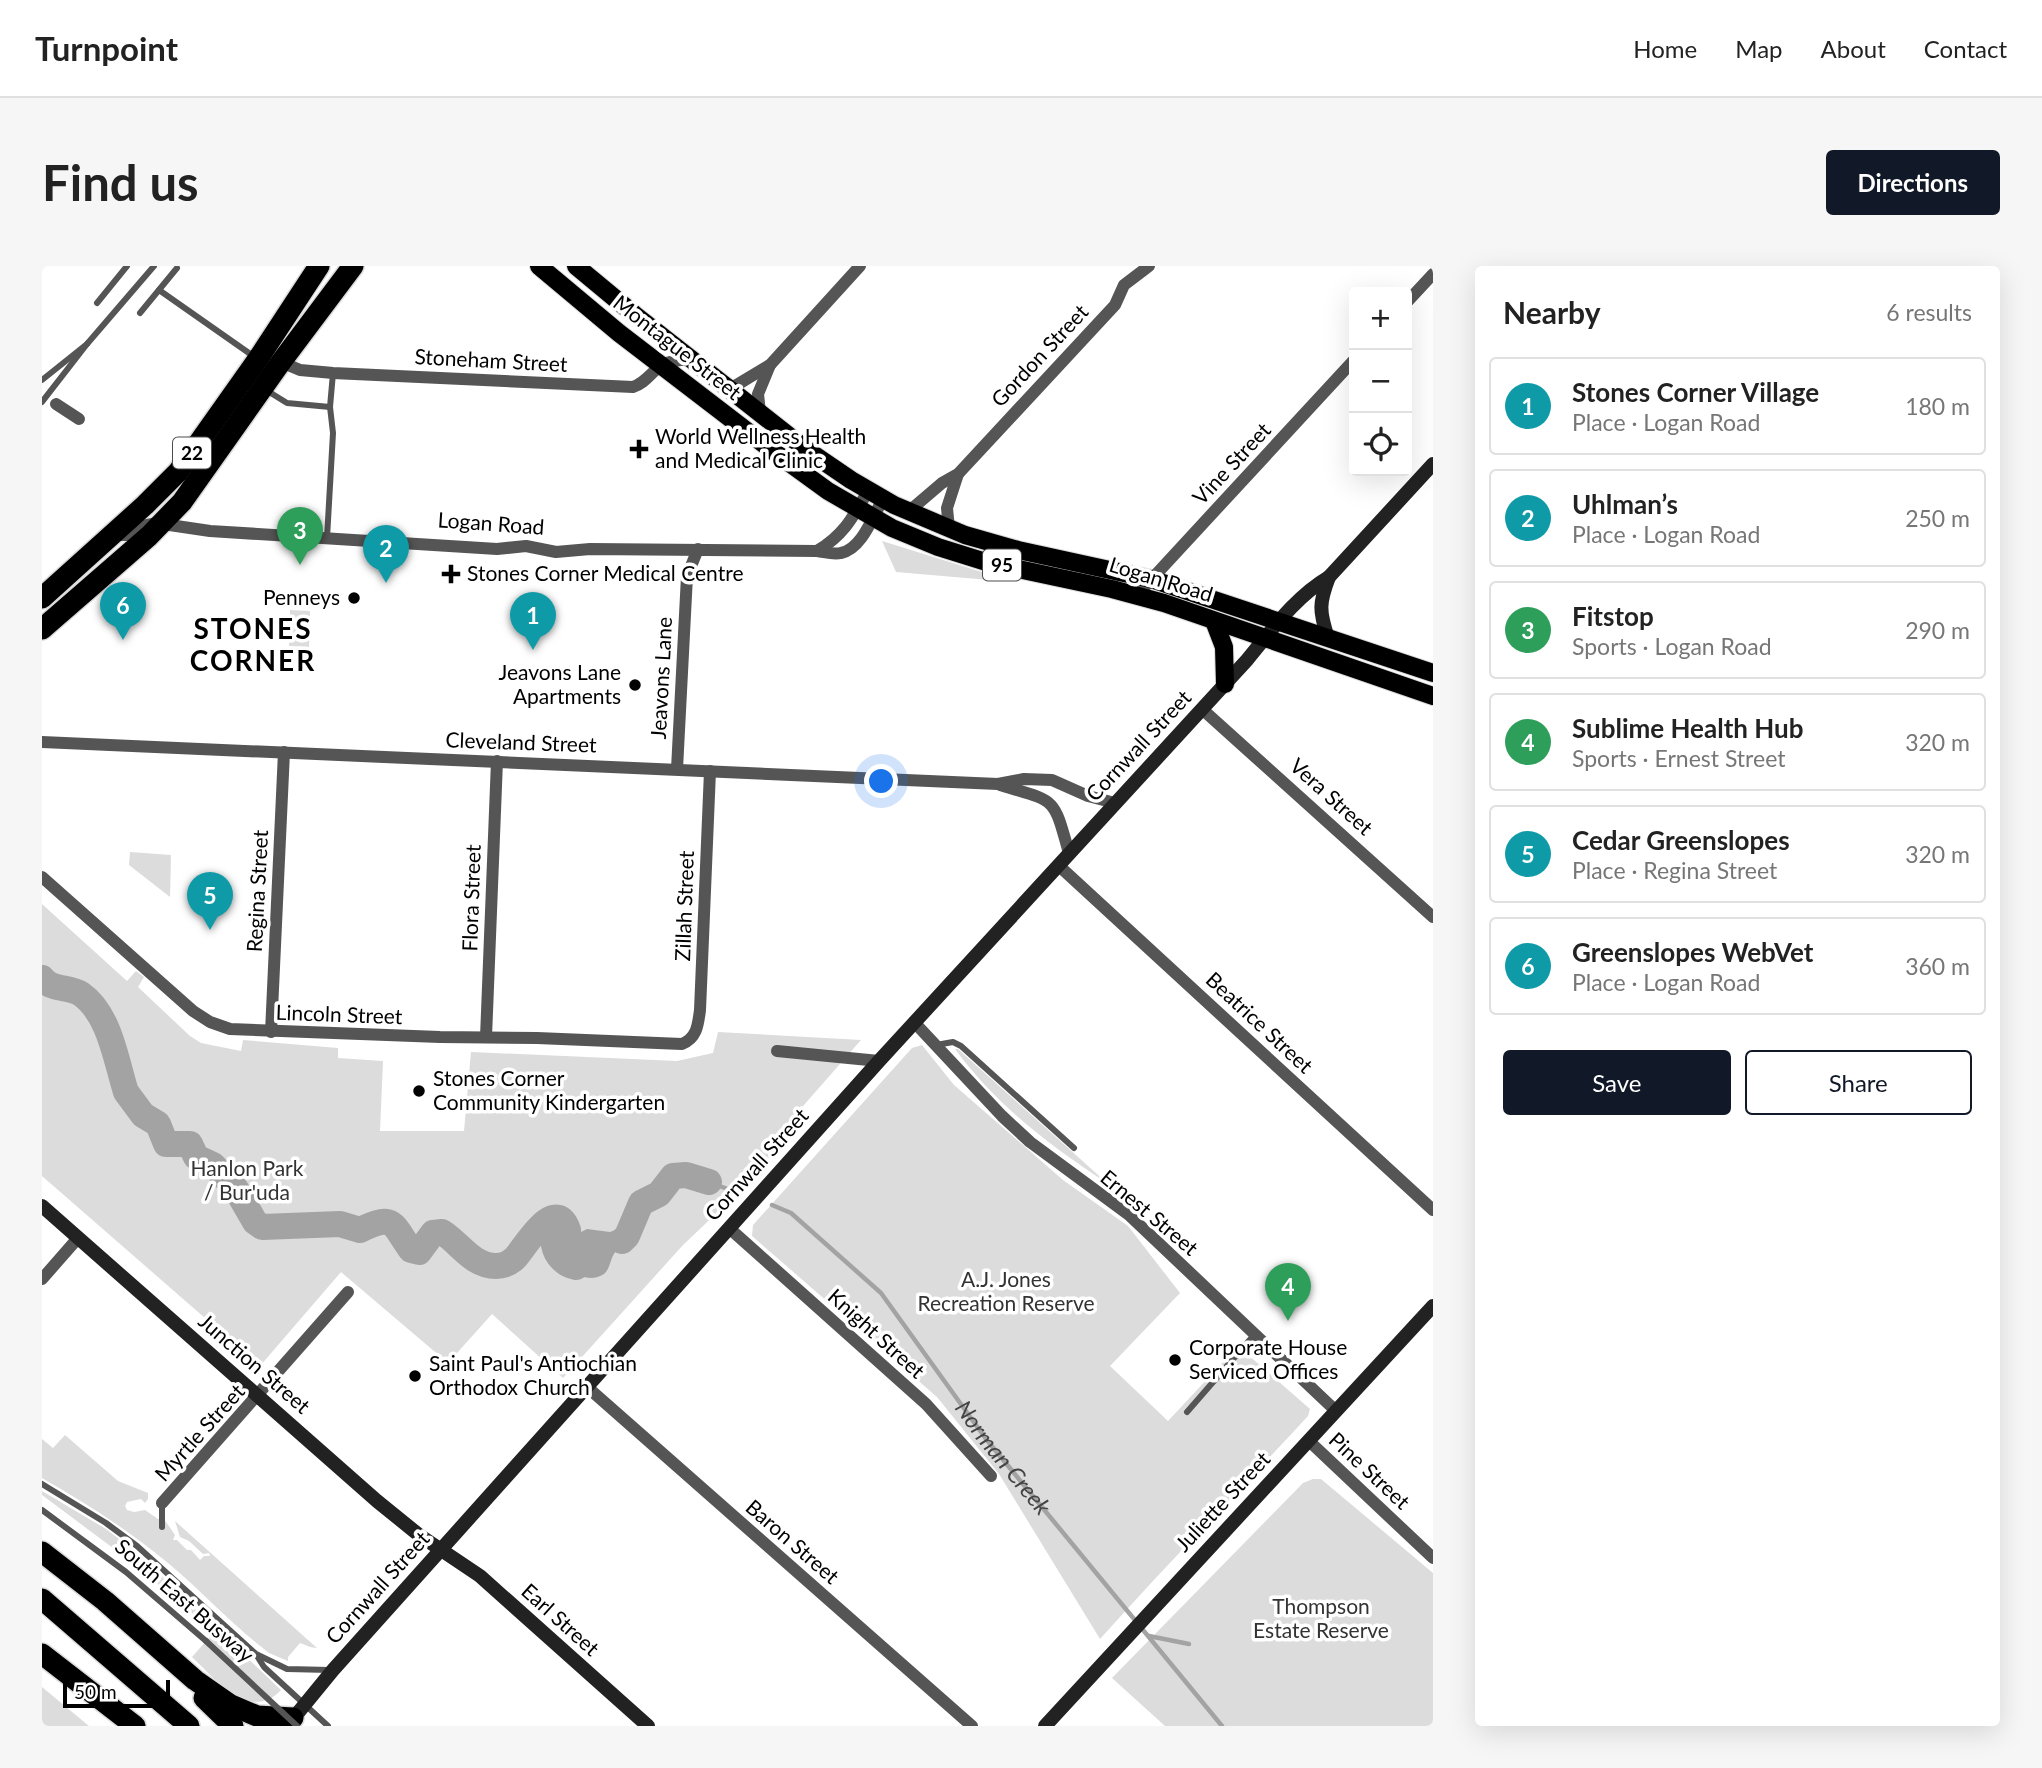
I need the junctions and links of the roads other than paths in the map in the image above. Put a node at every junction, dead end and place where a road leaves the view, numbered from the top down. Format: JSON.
{"nodes":[{"id":1,"x":127,"y":266,"type":"edge"},
{"id":2,"x":154,"y":266,"type":"edge"},
{"id":3,"x":319,"y":266,"type":"edge"},
{"id":4,"x":353,"y":266,"type":"edge"},
{"id":5,"x":540,"y":266,"type":"edge"},
{"id":6,"x":860,"y":266,"type":"edge"},
{"id":7,"x":1149,"y":266,"type":"edge"},
{"id":8,"x":177,"y":268,"type":"dead end"},
{"id":9,"x":583,"y":269,"type":"edge"},
{"id":10,"x":1433,"y":274,"type":"edge"},
{"id":11,"x":159,"y":290,"type":"junction"},
{"id":12,"x":1412,"y":297,"type":"edge"},
{"id":13,"x":97,"y":303,"type":"dead end"},
{"id":14,"x":140,"y":313,"type":"dead end"},
{"id":15,"x":87,"y":344,"type":"junction"},
{"id":16,"x":258,"y":359,"type":"junction"},
{"id":17,"x":692,"y":359,"type":"junction"},
{"id":18,"x":281,"y":362,"type":"junction"},
{"id":19,"x":770,"y":365,"type":"junction"},
{"id":20,"x":1349,"y":365,"type":"edge"},
{"id":21,"x":661,"y":366,"type":"junction"},
{"id":22,"x":333,"y":373,"type":"junction"},
{"id":23,"x":42,"y":380,"type":"edge"},
{"id":24,"x":263,"y":388,"type":"junction"},
{"id":25,"x":730,"y":389,"type":"junction"},
{"id":26,"x":42,"y":402,"type":"edge"},
{"id":27,"x":56,"y":404,"type":"dead end"},
{"id":28,"x":330,"y":407,"type":"junction"},
{"id":29,"x":760,"y":412,"type":"junction"},
{"id":30,"x":79,"y":419,"type":"dead end"},
{"id":31,"x":1433,"y":464,"type":"edge"},
{"id":32,"x":958,"y":474,"type":"junction"},
{"id":33,"x":876,"y":495,"type":"junction"},
{"id":34,"x":908,"y":512,"type":"junction"},
{"id":35,"x":865,"y":513,"type":"junction"},
{"id":36,"x":162,"y":523,"type":"junction"},
{"id":37,"x":949,"y":529,"type":"junction"},
{"id":38,"x":113,"y":535,"type":"junction"},
{"id":39,"x":327,"y":538,"type":"junction"},
{"id":40,"x":698,"y":550,"type":"junction"},
{"id":41,"x":1329,"y":577,"type":"junction"},
{"id":42,"x":1152,"y":579,"type":"junction"},
{"id":43,"x":1137,"y":595,"type":"junction"},
{"id":44,"x":42,"y":598,"type":"edge"},
{"id":45,"x":1214,"y":621,"type":"junction"},
{"id":46,"x":1280,"y":621,"type":"junction"},
{"id":47,"x":42,"y":629,"type":"edge"},
{"id":48,"x":1328,"y":638,"type":"junction"},
{"id":49,"x":1265,"y":639,"type":"junction"},
{"id":50,"x":1433,"y":673,"type":"edge"},
{"id":51,"x":1225,"y":684,"type":"junction"},
{"id":52,"x":1433,"y":696,"type":"edge"},
{"id":53,"x":1202,"y":709,"type":"junction"},
{"id":54,"x":42,"y":742,"type":"edge"},
{"id":55,"x":284,"y":752,"type":"junction"},
{"id":56,"x":497,"y":761,"type":"junction"},
{"id":57,"x":677,"y":769,"type":"junction"},
{"id":58,"x":710,"y":771,"type":"junction"},
{"id":59,"x":998,"y":784,"type":"junction"},
{"id":60,"x":1115,"y":803,"type":"junction"},
{"id":61,"x":1069,"y":853,"type":"junction"},
{"id":62,"x":1058,"y":865,"type":"junction"},
{"id":63,"x":42,"y":877,"type":"edge"},
{"id":64,"x":1433,"y":917,"type":"edge"},
{"id":65,"x":914,"y":1022,"type":"junction"},
{"id":66,"x":271,"y":1032,"type":"junction"},
{"id":67,"x":486,"y":1037,"type":"junction"},
{"id":68,"x":690,"y":1040,"type":"joint"},
{"id":69,"x":936,"y":1045,"type":"junction"},
{"id":70,"x":777,"y":1051,"type":"dead end"},
{"id":71,"x":878,"y":1061,"type":"junction"},
{"id":72,"x":1074,"y":1148,"type":"dead end"},
{"id":73,"x":42,"y":1206,"type":"edge"},
{"id":74,"x":1433,"y":1210,"type":"edge"},
{"id":75,"x":729,"y":1228,"type":"junction"},
{"id":76,"x":78,"y":1238,"type":"junction"},
{"id":77,"x":42,"y":1279,"type":"edge"},
{"id":78,"x":348,"y":1292,"type":"dead end"},
{"id":79,"x":1433,"y":1306,"type":"edge"},
{"id":80,"x":1254,"y":1335,"type":"junction"},
{"id":81,"x":586,"y":1386,"type":"junction"},
{"id":82,"x":258,"y":1396,"type":"junction"},
{"id":83,"x":1336,"y":1411,"type":"junction"},
{"id":84,"x":1187,"y":1412,"type":"dead end"},
{"id":85,"x":1308,"y":1441,"type":"junction"},
{"id":86,"x":991,"y":1476,"type":"dead end"},
{"id":87,"x":42,"y":1484,"type":"edge"},
{"id":88,"x":162,"y":1503,"type":"joint"},
{"id":89,"x":42,"y":1510,"type":"edge"},
{"id":90,"x":162,"y":1527,"type":"dead end"},
{"id":91,"x":441,"y":1549,"type":"junction"},
{"id":92,"x":42,"y":1552,"type":"edge"},
{"id":93,"x":1433,"y":1558,"type":"edge"},
{"id":94,"x":42,"y":1598,"type":"edge"},
{"id":95,"x":42,"y":1654,"type":"edge"},
{"id":96,"x":257,"y":1654,"type":"junction"},
{"id":97,"x":333,"y":1670,"type":"junction"},
{"id":98,"x":195,"y":1680,"type":"junction"},
{"id":99,"x":295,"y":1718,"type":"edge"},
{"id":100,"x":135,"y":1726,"type":"edge"},
{"id":101,"x":189,"y":1726,"type":"edge"},
{"id":102,"x":233,"y":1726,"type":"edge"},
{"id":103,"x":328,"y":1726,"type":"edge"},
{"id":104,"x":648,"y":1726,"type":"edge"},
{"id":105,"x":972,"y":1726,"type":"edge"},
{"id":106,"x":1045,"y":1726,"type":"edge"}],
"edges":[{"from":1,"to":13,"type":"lane"},
{"from":2,"to":15,"type":"lane"},
{"from":3,"to":16,"type":"highway","number":"22"},
{"from":4,"to":18,"type":"highway","number":"22"},
{"from":5,"to":21,"type":"main road","name":"Montague Street","number":"95"},
{"from":6,"to":19,"type":"street"},
{"from":7,"to":32,"type":"street","name":"Gordon Street"},
{"from":8,"to":11,"type":"lane"},
{"from":9,"to":17,"type":"main road","name":"Montague Street","number":"95"},
{"from":10,"to":12,"type":"street"},
{"from":11,"to":14,"type":"lane"},
{"from":11,"to":16,"type":"lane"},
{"from":15,"to":23,"type":"lane","bridge":true},
{"from":15,"to":26,"type":"lane","bridge":true},
{"from":16,"to":38,"type":"highway","number":"22"},
{"from":17,"to":21,"type":"street","name":"Stoneham Street"},
{"from":17,"to":25,"type":"main road","name":"Montague Street","number":"95"},
{"from":18,"to":22,"type":"street","name":"Stoneham Street"},
{"from":18,"to":24,"type":"highway","number":"22"},
{"from":19,"to":25,"type":"street"},
{"from":19,"to":29,"type":"street"},
{"from":20,"to":42,"type":"street","name":"Vine Street"},
{"from":21,"to":22,"type":"street","name":"Stoneham Street"},
{"from":21,"to":35,"type":"main road","name":"Montague Street","number":"95"},
{"from":22,"to":28,"type":"lane"},
{"from":24,"to":28,"type":"lane"},
{"from":24,"to":36,"type":"highway","number":"22"},
{"from":25,"to":29,"type":"main road","name":"Montague Street","number":"95"},
{"from":27,"to":30,"type":"street"},
{"from":28,"to":39,"type":"lane"},
{"from":29,"to":33,"type":"main road","name":"Montague Street","number":"95"},
{"from":31,"to":41,"type":"main road"},
{"from":32,"to":34,"type":"street","name":"Gordon Street"},
{"from":32,"to":37,"type":"street","name":"Gordon Street"},
{"from":33,"to":34,"type":"main road","name":"Logan Road","number":"95"},
{"from":33,"to":35,"type":"street","name":"Logan Road"},
{"from":34,"to":37,"type":"main road","name":"Logan Road","number":"95"},
{"from":35,"to":40,"type":"street","name":"Logan Road"},
{"from":35,"to":43,"type":"main road","name":"Logan Road","number":"95"},
{"from":36,"to":38,"type":"street","name":"Logan Road"},
{"from":36,"to":39,"type":"street","name":"Logan Road"},
{"from":36,"to":47,"type":"highway","number":"22"},
{"from":37,"to":42,"type":"main road","name":"Logan Road","number":"95"},
{"from":38,"to":44,"type":"highway","name":"Logan Road","number":"22"},
{"from":39,"to":40,"type":"street","name":"Logan Road"},
{"from":40,"to":57,"type":"street","name":"Jeavons Lane"},
{"from":41,"to":46,"type":"main road","name":"Cornwall Street"},
{"from":41,"to":48,"type":"main road"},
{"from":42,"to":43,"type":"street","name":"Vine Street"},
{"from":42,"to":46,"type":"main road","name":"Logan Road","number":"95"},
{"from":43,"to":45,"type":"main road","name":"Logan Road","number":"95"},
{"from":45,"to":49,"type":"main road","name":"Logan Road","number":"95"},
{"from":45,"to":51,"type":"main road"},
{"from":46,"to":48,"type":"main road","name":"Logan Road","number":"95"},
{"from":46,"to":49,"type":"main road","name":"Cornwall Street"},
{"from":48,"to":50,"type":"main road","name":"Logan Road","number":"95"},
{"from":49,"to":51,"type":"main road","name":"Cornwall Street"},
{"from":49,"to":52,"type":"main road","name":"Logan Road","number":"95"},
{"from":51,"to":53,"type":"main road","name":"Cornwall Street"},
{"from":53,"to":60,"type":"main road","name":"Cornwall Street"},
{"from":53,"to":64,"type":"street","name":"Vera Street"},
{"from":54,"to":55,"type":"street","name":"Cleveland Street"},
{"from":55,"to":56,"type":"street","name":"Cleveland Street"},
{"from":55,"to":66,"type":"street","name":"Regina Street"},
{"from":56,"to":57,"type":"street","name":"Cleveland Street"},
{"from":56,"to":67,"type":"street","name":"Flora Street"},
{"from":57,"to":58,"type":"street","name":"Cleveland Street"},
{"from":58,"to":59,"type":"street","name":"Cleveland Street"},
{"from":58,"to":68,"type":"street","name":"Zillah Street"},
{"from":59,"to":60,"type":"street","name":"Cleveland Street"},
{"from":59,"to":61,"type":"street","name":"Cleveland Street"},
{"from":60,"to":61,"type":"main road","name":"Cornwall Street"},
{"from":61,"to":62,"type":"main road","name":"Cornwall Street"},
{"from":62,"to":65,"type":"main road","name":"Cornwall Street"},
{"from":62,"to":74,"type":"street","name":"Beatrice Street"},
{"from":63,"to":66,"type":"street","name":"Lincoln Street"},
{"from":65,"to":69,"type":"street","name":"Ernest Street"},
{"from":65,"to":71,"type":"main road","name":"Cornwall Street"},
{"from":66,"to":67,"type":"street","name":"Lincoln Street"},
{"from":67,"to":68,"type":"street","name":"Lincoln Street"},
{"from":69,"to":72,"type":"lane"},
{"from":69,"to":80,"type":"street","name":"Ernest Street"},
{"from":70,"to":71,"type":"street"},
{"from":71,"to":75,"type":"main road","name":"Cornwall Street"},
{"from":73,"to":76,"type":"main road","name":"Junction Street"},
{"from":75,"to":81,"type":"main road","name":"Cornwall Street"},
{"from":75,"to":86,"type":"street","name":"Knight Street"},
{"from":76,"to":77,"type":"street"},
{"from":76,"to":82,"type":"main road","name":"Junction Street"},
{"from":78,"to":82,"type":"street","name":"Myrtle Street"},
{"from":79,"to":83,"type":"main road","name":"Juliette Street"},
{"from":80,"to":83,"type":"street","name":"Ernest Street"},
{"from":80,"to":84,"type":"lane"},
{"from":81,"to":91,"type":"main road","name":"Cornwall Street"},
{"from":81,"to":105,"type":"street","name":"Baron Street"},
{"from":82,"to":88,"type":"street","name":"Myrtle Street"},
{"from":82,"to":91,"type":"main road","name":"Junction Street"},
{"from":83,"to":85,"type":"main road","name":"Juliette Street"},
{"from":85,"to":93,"type":"street","name":"Pine Street"},
{"from":85,"to":106,"type":"main road","name":"Juliette Street"},
{"from":87,"to":96,"type":"lane","name":"South East Busway"},
{"from":88,"to":90,"type":"lane"},
{"from":89,"to":99,"type":"lane","name":"South East Busway","bridge":true},
{"from":91,"to":97,"type":"main road","name":"Cornwall Street"},
{"from":91,"to":104,"type":"main road","name":"Earl Street"},
{"from":92,"to":98,"type":"highway"},
{"from":94,"to":101,"type":"highway"},
{"from":95,"to":100,"type":"highway"},
{"from":96,"to":97,"type":"lane","name":"South East Busway"},
{"from":96,"to":99,"type":"lane","name":"South East Busway"},
{"from":97,"to":99,"type":"main road","name":"Cornwall Street"},
{"from":98,"to":99,"type":"highway"},
{"from":98,"to":102,"type":"highway"},
{"from":99,"to":103,"type":"lane","name":"South East Busway"}]}
